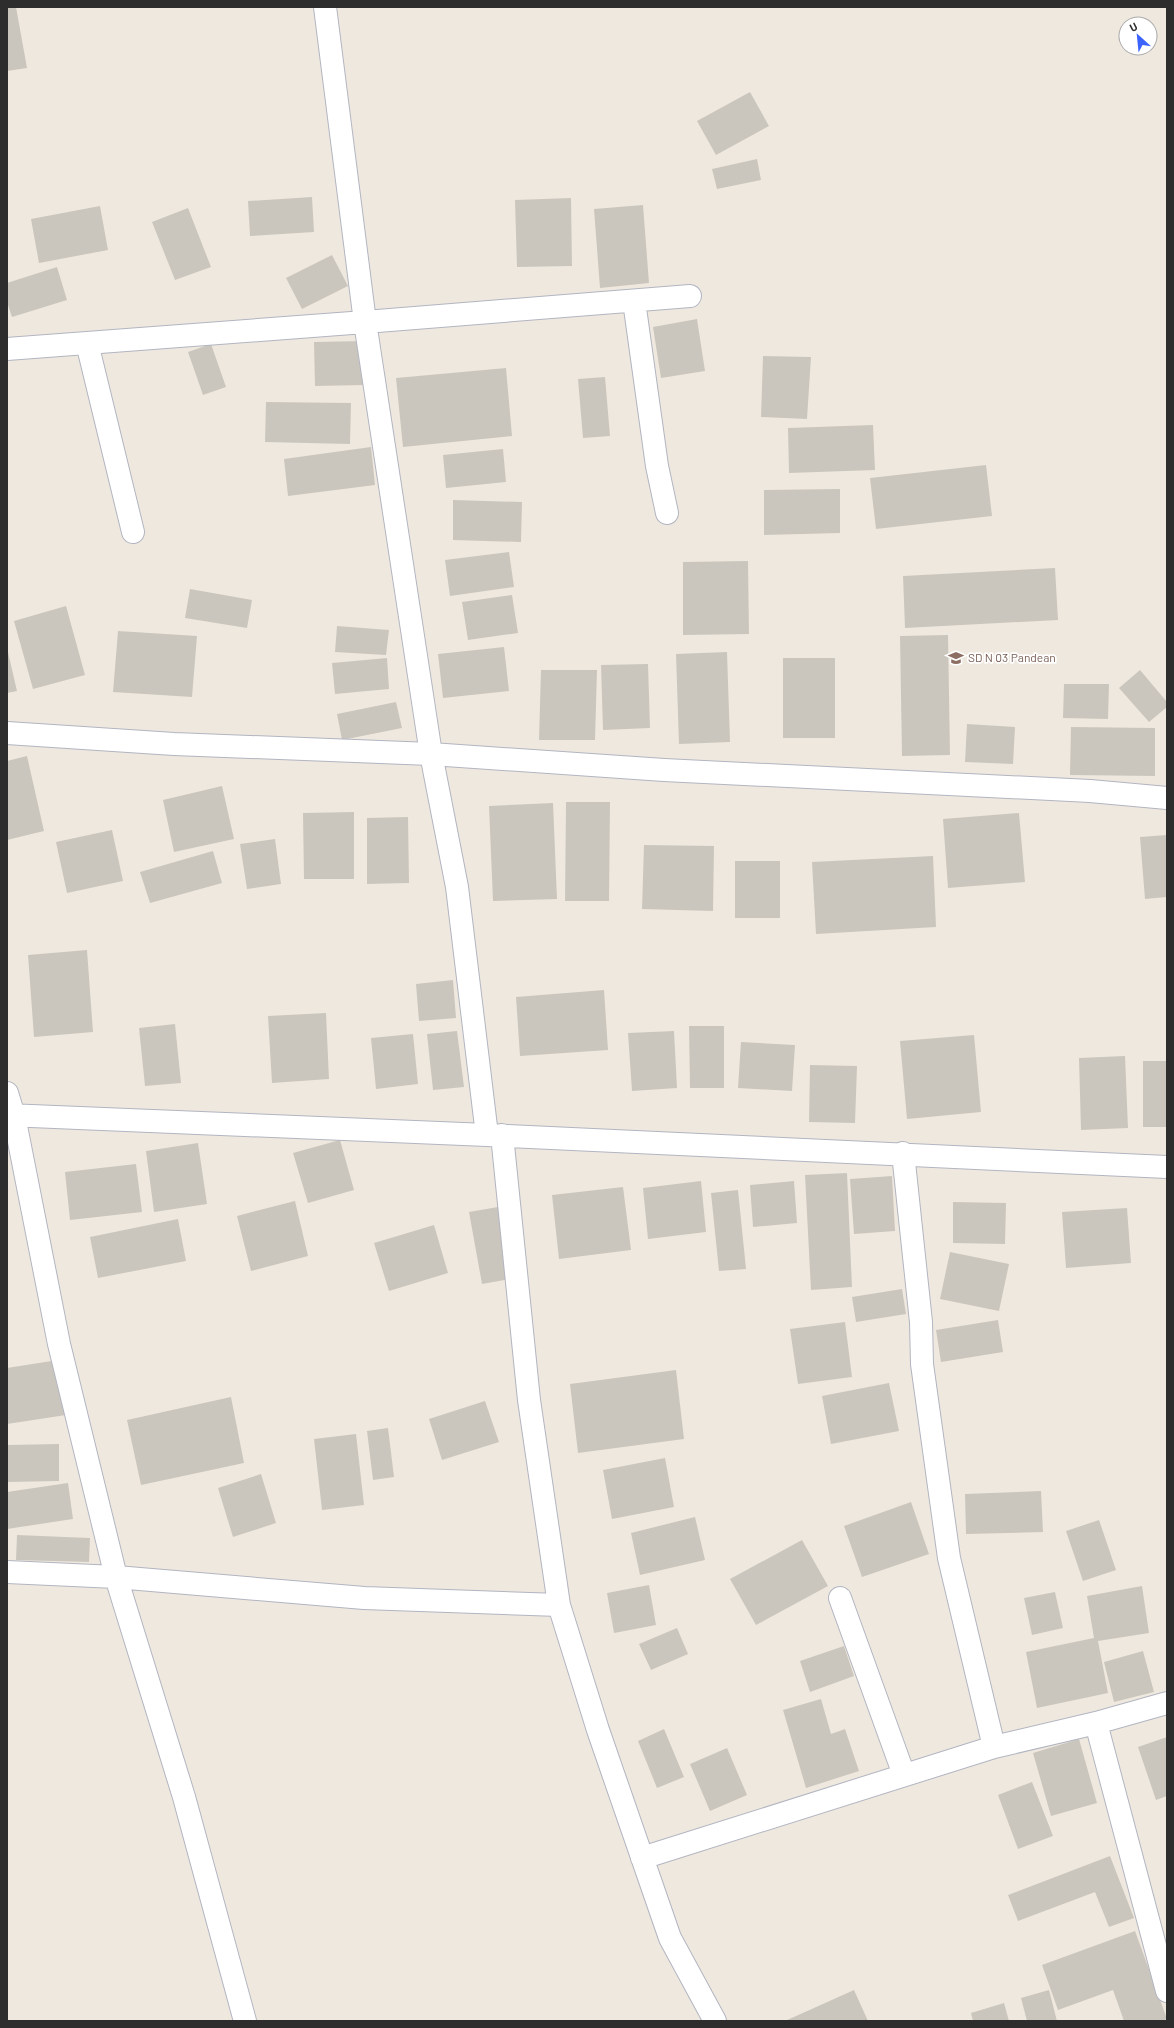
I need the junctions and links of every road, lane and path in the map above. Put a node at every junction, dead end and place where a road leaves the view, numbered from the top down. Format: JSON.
{"nodes":[{"id":1,"x":325,"y":7,"type":"edge"},
{"id":2,"x":690,"y":296,"type":"dead end"},
{"id":3,"x":634,"y":300,"type":"junction"},
{"id":4,"x":365,"y":322,"type":"junction"},
{"id":5,"x":87,"y":343,"type":"junction"},
{"id":6,"x":7,"y":349,"type":"edge"},
{"id":7,"x":667,"y":513,"type":"dead end"},
{"id":8,"x":133,"y":532,"type":"dead end"},
{"id":9,"x":7,"y":733,"type":"edge"},
{"id":10,"x":431,"y":754,"type":"junction"},
{"id":11,"x":1167,"y":798,"type":"edge"},
{"id":12,"x":7,"y":1093,"type":"edge"},
{"id":13,"x":10,"y":1116,"type":"edge"},
{"id":14,"x":494,"y":1135,"type":"junction"},
{"id":15,"x":903,"y":1154,"type":"junction"},
{"id":16,"x":1167,"y":1167,"type":"edge"},
{"id":17,"x":7,"y":1572,"type":"edge"},
{"id":18,"x":116,"y":1577,"type":"junction"},
{"id":19,"x":840,"y":1598,"type":"dead end"},
{"id":20,"x":559,"y":1605,"type":"junction"},
{"id":21,"x":1167,"y":1703,"type":"edge"},
{"id":22,"x":1096,"y":1723,"type":"junction"},
{"id":23,"x":994,"y":1748,"type":"junction"},
{"id":24,"x":904,"y":1775,"type":"junction"},
{"id":25,"x":642,"y":1858,"type":"junction"},
{"id":26,"x":1167,"y":1991,"type":"edge"},
{"id":27,"x":245,"y":2021,"type":"edge"},
{"id":28,"x":715,"y":2021,"type":"edge"}],
"edges":[{"from":1,"to":4,"type":"street"},
{"from":2,"to":3,"type":"street"},
{"from":3,"to":4,"type":"street"},
{"from":3,"to":7,"type":"street"},
{"from":4,"to":5,"type":"street"},
{"from":4,"to":10,"type":"street"},
{"from":5,"to":6,"type":"street"},
{"from":5,"to":8,"type":"street"},
{"from":9,"to":10,"type":"street"},
{"from":10,"to":11,"type":"street"},
{"from":10,"to":14,"type":"street"},
{"from":12,"to":13,"type":"street"},
{"from":13,"to":14,"type":"street"},
{"from":13,"to":18,"type":"street"},
{"from":14,"to":15,"type":"street"},
{"from":14,"to":20,"type":"street"},
{"from":15,"to":16,"type":"street"},
{"from":15,"to":23,"type":"street"},
{"from":17,"to":18,"type":"street"},
{"from":18,"to":20,"type":"street"},
{"from":18,"to":27,"type":"street"},
{"from":19,"to":24,"type":"street"},
{"from":20,"to":25,"type":"street"},
{"from":21,"to":22,"type":"street"},
{"from":22,"to":23,"type":"street"},
{"from":22,"to":26,"type":"street"},
{"from":23,"to":24,"type":"street"},
{"from":24,"to":25,"type":"street"},
{"from":25,"to":28,"type":"street"}]}
